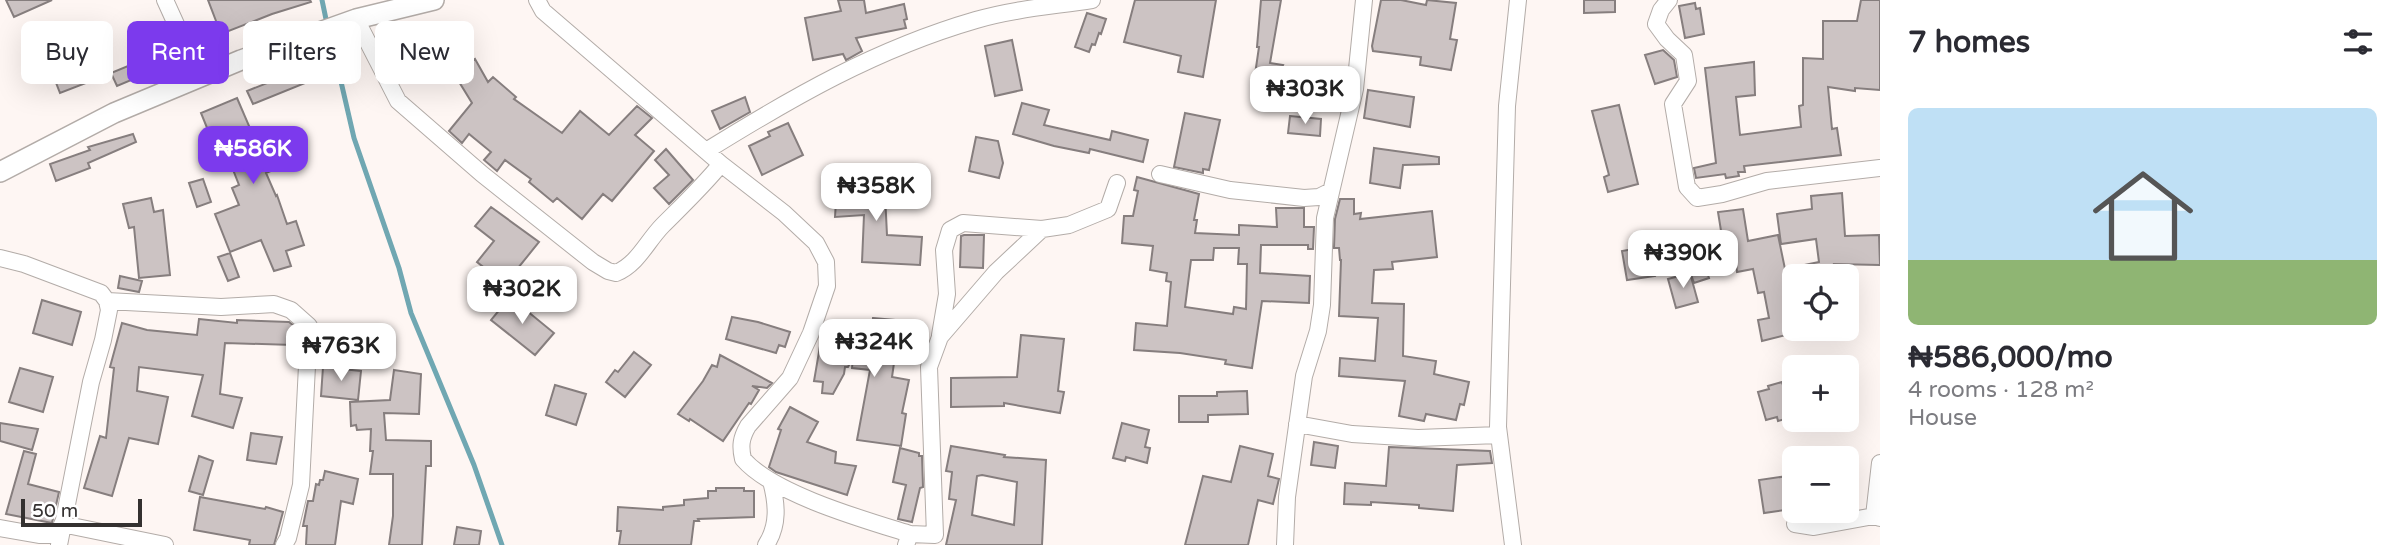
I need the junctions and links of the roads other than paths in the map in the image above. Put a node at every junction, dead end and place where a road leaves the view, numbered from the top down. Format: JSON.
{"nodes":[{"id":1,"x":164,"y":0,"type":"edge"},
{"id":2,"x":434,"y":0,"type":"edge"},
{"id":3,"x":537,"y":0,"type":"edge"},
{"id":4,"x":1092,"y":0,"type":"edge"},
{"id":5,"x":1364,"y":0,"type":"edge"},
{"id":6,"x":1518,"y":0,"type":"edge"},
{"id":7,"x":1669,"y":0,"type":"edge"},
{"id":8,"x":174,"y":21,"type":"edge"},
{"id":9,"x":353,"y":21,"type":"edge"},
{"id":10,"x":361,"y":41,"type":"edge"},
{"id":11,"x":183,"y":84,"type":"edge"},
{"id":12,"x":706,"y":151,"type":"junction"},
{"id":13,"x":721,"y":164,"type":"junction"},
{"id":14,"x":1880,"y":168,"type":"edge"},
{"id":15,"x":0,"y":172,"type":"edge"},
{"id":16,"x":1160,"y":174,"type":"dead end"},
{"id":17,"x":1117,"y":183,"type":"dead end"},
{"id":18,"x":1331,"y":191,"type":"junction"},
{"id":19,"x":1042,"y":229,"type":"junction"},
{"id":20,"x":0,"y":258,"type":"edge"},
{"id":21,"x":107,"y":301,"type":"junction"},
{"id":22,"x":940,"y":337,"type":"junction"},
{"id":23,"x":1297,"y":424,"type":"junction"},
{"id":24,"x":1499,"y":435,"type":"junction"},
{"id":25,"x":1880,"y":463,"type":"edge"},
{"id":26,"x":771,"y":481,"type":"junction"},
{"id":27,"x":1877,"y":517,"type":"edge"},
{"id":28,"x":1795,"y":524,"type":"dead end"},
{"id":29,"x":0,"y":528,"type":"edge"},
{"id":30,"x":61,"y":535,"type":"edge"},
{"id":31,"x":908,"y":540,"type":"edge"},
{"id":32,"x":165,"y":545,"type":"edge"},
{"id":33,"x":284,"y":545,"type":"edge"},
{"id":34,"x":766,"y":545,"type":"edge"},
{"id":35,"x":1285,"y":545,"type":"edge"},
{"id":36,"x":1513,"y":545,"type":"edge"}],
"edges":[{"from":1,"to":8,"type":"street"},
{"from":2,"to":9,"type":"street"},
{"from":3,"to":12,"type":"street"},
{"from":4,"to":12,"type":"street"},
{"from":5,"to":18,"type":"street"},
{"from":6,"to":24,"type":"street"},
{"from":7,"to":14,"type":"street"},
{"from":10,"to":13,"type":"street"},
{"from":11,"to":15,"type":"street"},
{"from":12,"to":13,"type":"street"},
{"from":13,"to":26,"type":"street"},
{"from":16,"to":18,"type":"street"},
{"from":17,"to":19,"type":"street"},
{"from":18,"to":23,"type":"street"},
{"from":19,"to":22,"type":"street"},
{"from":19,"to":22,"type":"street"},
{"from":20,"to":21,"type":"street"},
{"from":21,"to":30,"type":"street"},
{"from":21,"to":33,"type":"street"},
{"from":22,"to":31,"type":"street"},
{"from":23,"to":24,"type":"street"},
{"from":23,"to":35,"type":"street"},
{"from":24,"to":36,"type":"street"},
{"from":25,"to":27,"type":"street"},
{"from":26,"to":31,"type":"street"},
{"from":26,"to":34,"type":"street"},
{"from":27,"to":28,"type":"street"},
{"from":29,"to":30,"type":"street"},
{"from":30,"to":32,"type":"street"}]}
